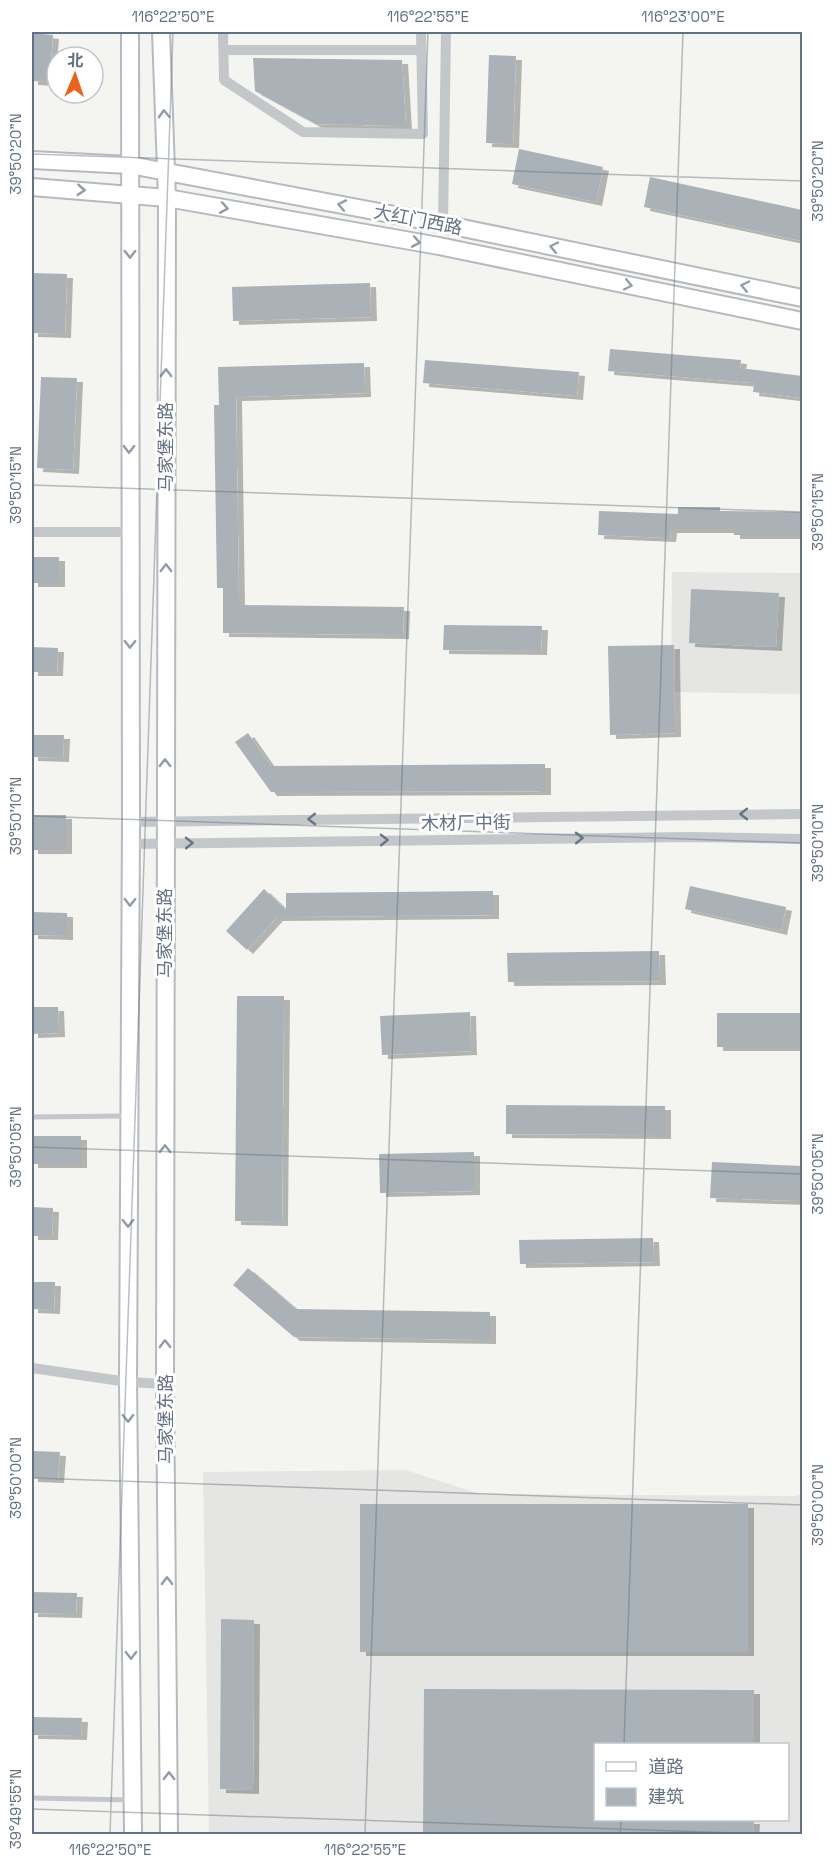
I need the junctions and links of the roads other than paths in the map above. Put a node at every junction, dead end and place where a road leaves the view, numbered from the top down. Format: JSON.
{"nodes":[{"id":1,"x":130,"y":32,"type":"edge"},
{"id":2,"x":161,"y":32,"type":"edge"},
{"id":3,"x":223,"y":32,"type":"edge"},
{"id":4,"x":421,"y":32,"type":"edge"},
{"id":5,"x":446,"y":32,"type":"edge"},
{"id":6,"x":421,"y":50,"type":"junction"},
{"id":7,"x":224,"y":51,"type":"junction"},
{"id":8,"x":32,"y":160,"type":"edge"},
{"id":9,"x":130,"y":165,"type":"junction"},
{"id":10,"x":166,"y":173,"type":"junction"},
{"id":11,"x":32,"y":187,"type":"edge"},
{"id":12,"x":130,"y":195,"type":"junction"},
{"id":13,"x":167,"y":198,"type":"junction"},
{"id":14,"x":443,"y":224,"type":"junction"},
{"id":15,"x":802,"y":298,"type":"edge"},
{"id":16,"x":802,"y":321,"type":"edge"},
{"id":17,"x":32,"y":532,"type":"edge"},
{"id":18,"x":129,"y":532,"type":"junction"},
{"id":19,"x":802,"y":814,"type":"edge"},
{"id":20,"x":131,"y":822,"type":"junction"},
{"id":21,"x":165,"y":822,"type":"junction"},
{"id":22,"x":802,"y":839,"type":"edge"},
{"id":23,"x":165,"y":843,"type":"junction"},
{"id":24,"x":131,"y":844,"type":"junction"},
{"id":25,"x":128,"y":1116,"type":"junction"},
{"id":26,"x":32,"y":1117,"type":"edge"},
{"id":27,"x":32,"y":1368,"type":"edge"},
{"id":28,"x":128,"y":1382,"type":"junction"},
{"id":29,"x":165,"y":1384,"type":"junction"},
{"id":30,"x":32,"y":1798,"type":"edge"},
{"id":31,"x":132,"y":1800,"type":"junction"},
{"id":32,"x":133,"y":1834,"type":"edge"},
{"id":33,"x":169,"y":1834,"type":"edge"}],
"edges":[{"from":1,"to":9,"type":"main road","name":"马家堡东路"},
{"from":10,"to":2,"type":"main road","name":"马家堡东路","one_way":true},
{"from":3,"to":7,"type":"street"},
{"from":4,"to":6,"type":"street"},
{"from":5,"to":14,"type":"street"},
{"from":6,"to":7,"type":"street"},
{"from":6,"to":7,"type":"street"},
{"from":8,"to":9,"type":"main road","name":"大红门西路"},
{"from":9,"to":10,"type":"main road","name":"大红门西路"},
{"from":9,"to":12,"type":"main road","name":"马家堡东路"},
{"from":10,"to":13,"type":"main road","name":"马家堡东路"},
{"from":14,"to":10,"type":"main road","name":"大红门西路","one_way":true},
{"from":11,"to":12,"type":"main road","name":"大红门西路","one_way":true},
{"from":12,"to":13,"type":"main road","name":"大红门西路"},
{"from":12,"to":18,"type":"main road","name":"马家堡东路","one_way":true},
{"from":13,"to":16,"type":"main road","name":"大红门西路","one_way":true},
{"from":21,"to":13,"type":"main road","name":"马家堡东路","one_way":true},
{"from":15,"to":14,"type":"main road","name":"大红门西路","one_way":true},
{"from":17,"to":18,"type":"street"},
{"from":18,"to":20,"type":"main road","name":"马家堡东路","one_way":true},
{"from":19,"to":21,"type":"street","name":"木材厂中街","one_way":true},
{"from":20,"to":21,"type":"street","name":"木材厂中街"},
{"from":20,"to":24,"type":"main road","name":"马家堡东路"},
{"from":21,"to":23,"type":"main road","name":"马家堡东路"},
{"from":23,"to":22,"type":"street","name":"木材厂中街","one_way":true},
{"from":23,"to":24,"type":"street","name":"木材厂中街"},
{"from":29,"to":23,"type":"main road","name":"马家堡东路","one_way":true},
{"from":24,"to":25,"type":"main road","name":"马家堡东路","one_way":true},
{"from":25,"to":26,"type":"lane"},
{"from":25,"to":28,"type":"main road","name":"马家堡东路","one_way":true},
{"from":27,"to":28,"type":"street"},
{"from":28,"to":29,"type":"street"},
{"from":28,"to":31,"type":"main road","name":"马家堡东路","one_way":true},
{"from":33,"to":29,"type":"main road","name":"马家堡东路","one_way":true},
{"from":30,"to":31,"type":"lane"},
{"from":31,"to":32,"type":"main road","name":"马家堡东路"}]}
